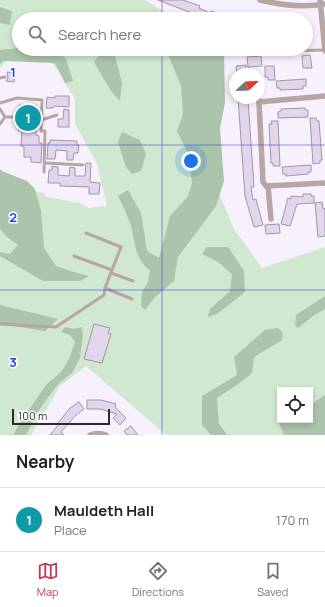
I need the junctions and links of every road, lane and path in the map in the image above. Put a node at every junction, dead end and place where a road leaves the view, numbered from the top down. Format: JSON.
{"nodes":[{"id":1,"x":260,"y":0,"type":"edge"},
{"id":2,"x":322,"y":3,"type":"edge"},
{"id":3,"x":313,"y":50,"type":"edge"},
{"id":4,"x":325,"y":50,"type":"edge"},
{"id":5,"x":5,"y":77,"type":"dead end"},
{"id":6,"x":0,"y":78,"type":"edge"},
{"id":7,"x":325,"y":96,"type":"edge"},
{"id":8,"x":265,"y":100,"type":"edge"},
{"id":9,"x":0,"y":102,"type":"edge"},
{"id":10,"x":258,"y":104,"type":"edge"},
{"id":11,"x":0,"y":109,"type":"edge"},
{"id":12,"x":57,"y":115,"type":"dead end"},
{"id":13,"x":5,"y":117,"type":"junction"},
{"id":14,"x":12,"y":117,"type":"dead end"},
{"id":15,"x":41,"y":120,"type":"junction"},
{"id":16,"x":0,"y":124,"type":"edge"},
{"id":17,"x":45,"y":163,"type":"junction"},
{"id":18,"x":83,"y":165,"type":"dead end"},
{"id":19,"x":44,"y":172,"type":"dead end"},
{"id":20,"x":325,"y":183,"type":"edge"},
{"id":21,"x":268,"y":186,"type":"junction"},
{"id":22,"x":271,"y":220,"type":"dead end"},
{"id":23,"x":86,"y":233,"type":"dead end"},
{"id":24,"x":74,"y":256,"type":"dead end"},
{"id":25,"x":111,"y":271,"type":"junction"},
{"id":26,"x":133,"y":281,"type":"dead end"},
{"id":27,"x":104,"y":288,"type":"junction"},
{"id":28,"x":132,"y":299,"type":"dead end"},
{"id":29,"x":0,"y":324,"type":"edge"},
{"id":30,"x":90,"y":435,"type":"edge"},
{"id":31,"x":106,"y":435,"type":"edge"}],
"edges":[{"from":1,"to":2,"type":"street"},
{"from":2,"to":4,"type":"street"},
{"from":3,"to":4,"type":"lane"},
{"from":5,"to":6,"type":"lane"},
{"from":7,"to":8,"type":"street"},
{"from":9,"to":15,"type":"lane"},
{"from":10,"to":21,"type":"street"},
{"from":11,"to":13,"type":"lane"},
{"from":12,"to":15,"type":"lane"},
{"from":13,"to":14,"type":"lane"},
{"from":13,"to":16,"type":"lane"},
{"from":15,"to":17,"type":"lane"},
{"from":17,"to":18,"type":"lane"},
{"from":17,"to":19,"type":"lane"},
{"from":20,"to":21,"type":"street"},
{"from":21,"to":22,"type":"street"},
{"from":23,"to":25,"type":"lane"},
{"from":24,"to":25,"type":"lane"},
{"from":25,"to":26,"type":"lane"},
{"from":25,"to":27,"type":"lane"},
{"from":27,"to":28,"type":"lane"},
{"from":27,"to":29,"type":"lane"},
{"from":30,"to":31,"type":"street"}]}
